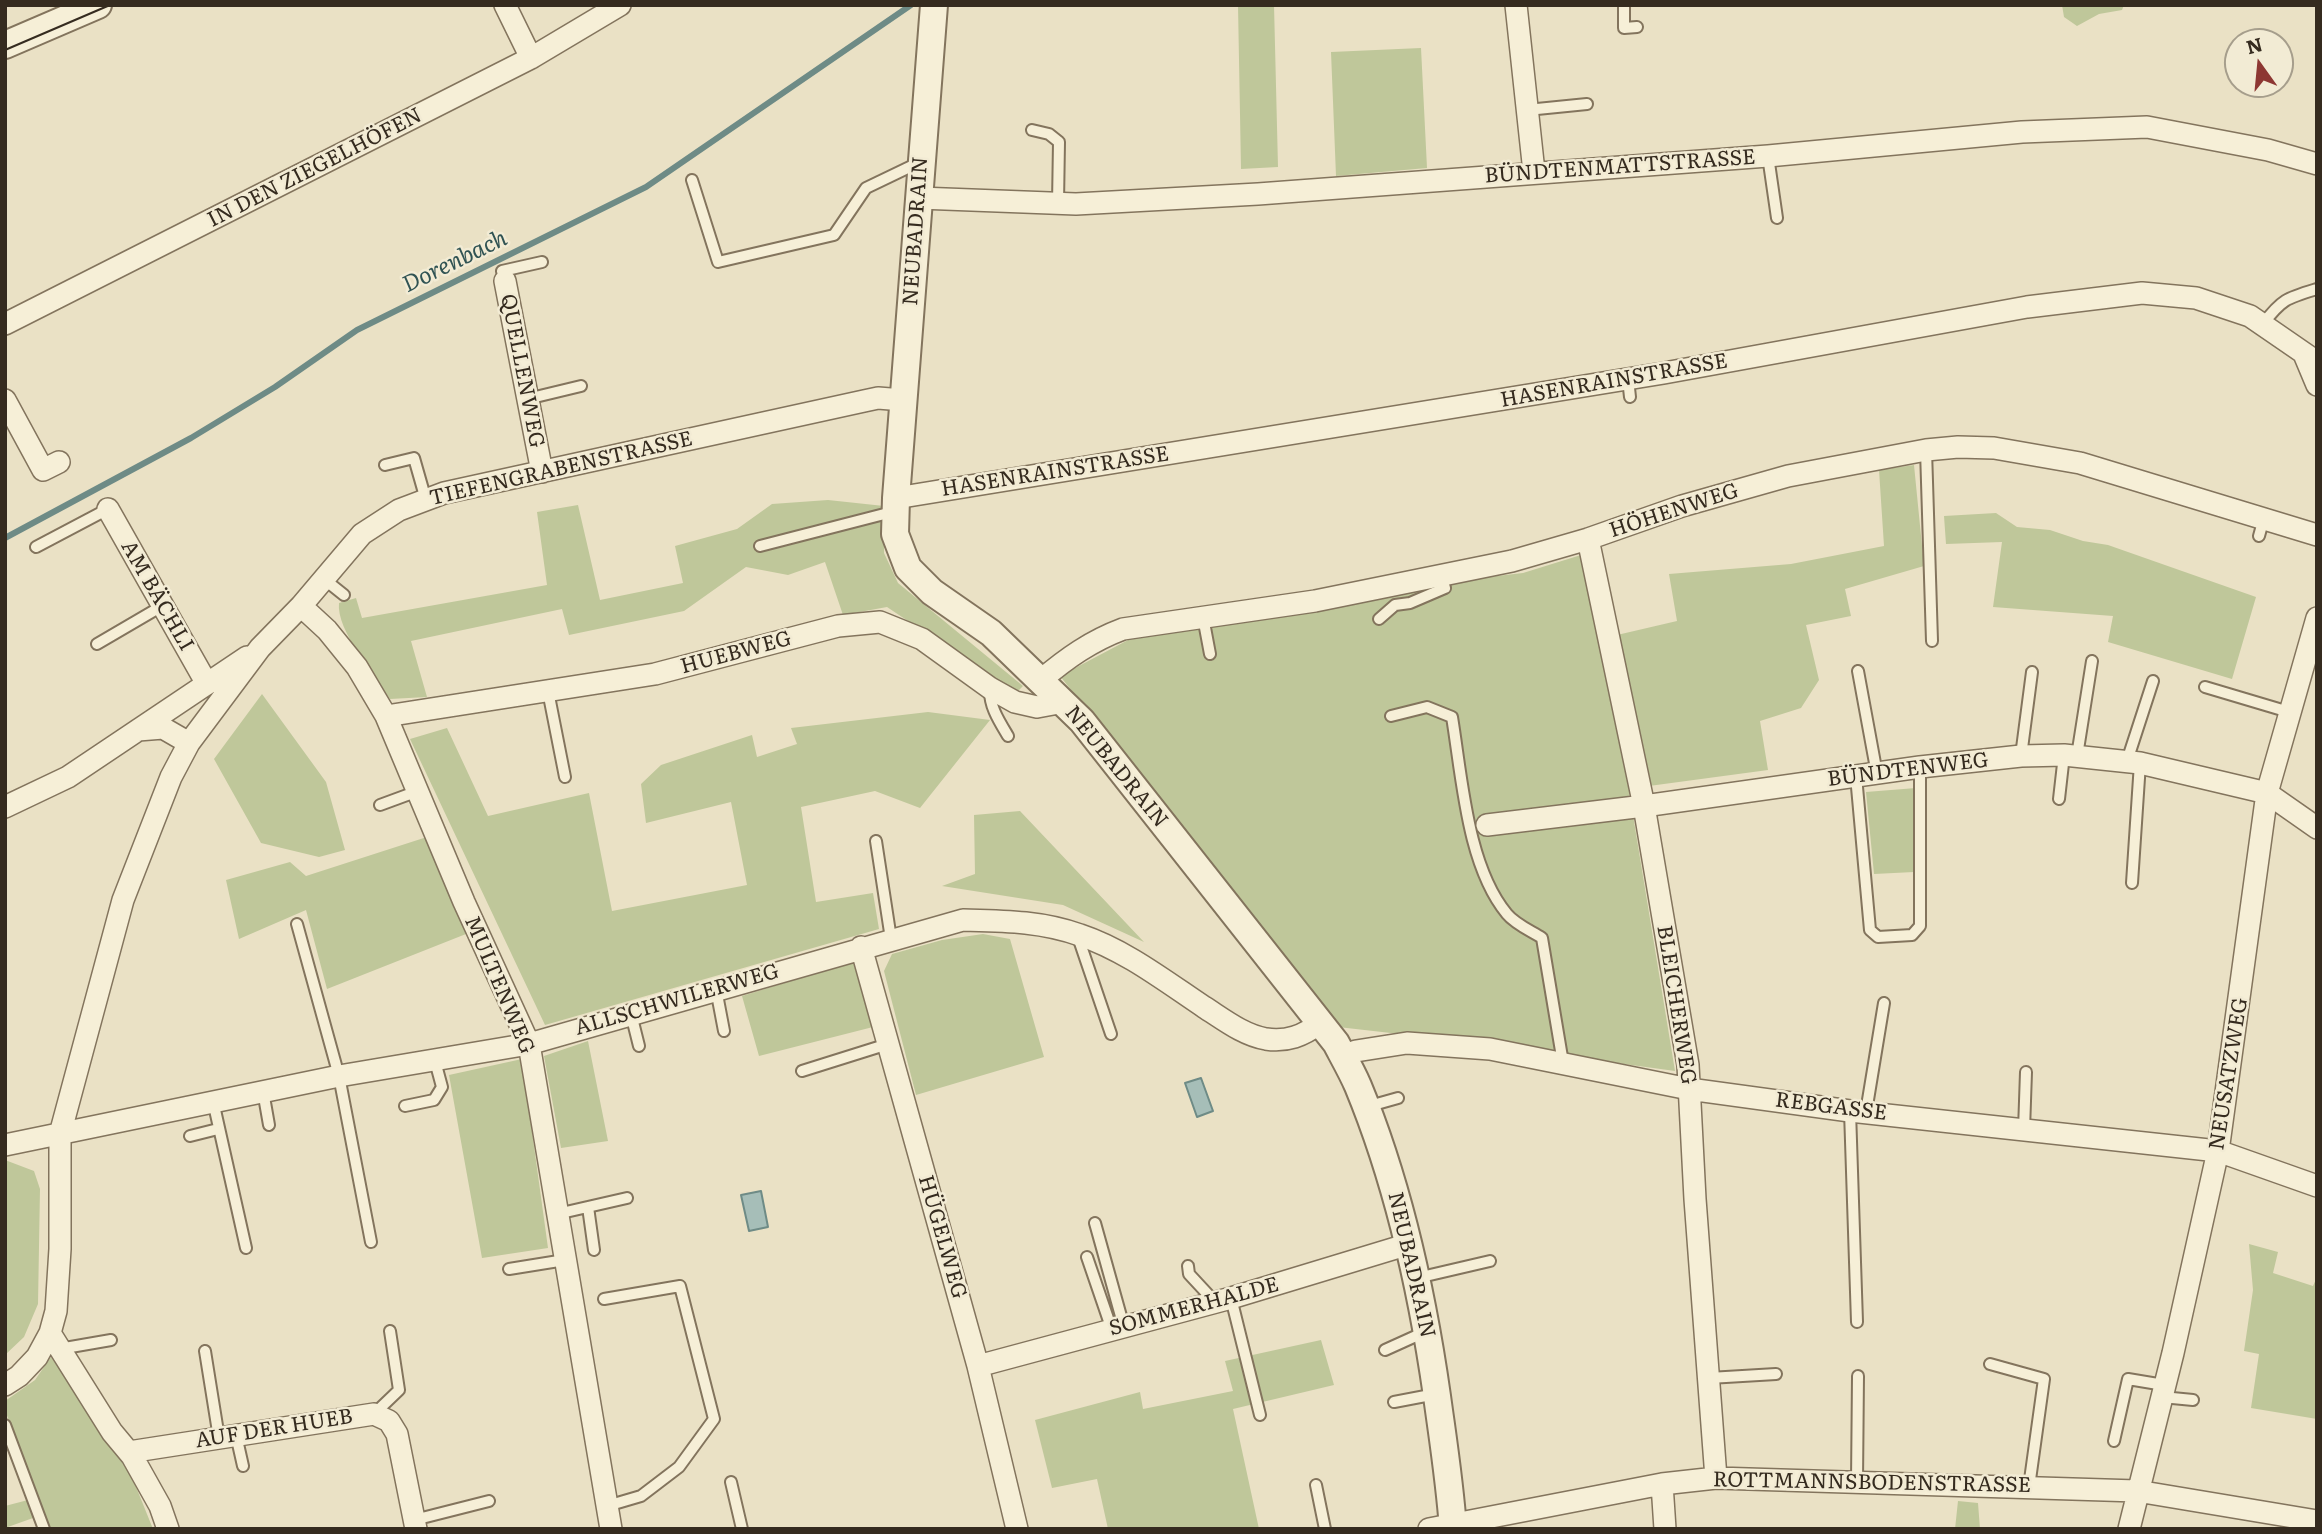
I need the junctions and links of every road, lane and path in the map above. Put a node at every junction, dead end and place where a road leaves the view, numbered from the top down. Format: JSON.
{"nodes":[{"id":1,"x":505,"y":5,"type":"edge"},
{"id":2,"x":620,"y":5,"type":"edge"},
{"id":3,"x":935,"y":5,"type":"edge"},
{"id":4,"x":1516,"y":5,"type":"edge"},
{"id":5,"x":1624,"y":5,"type":"edge"},
{"id":6,"x":94,"y":6,"type":"edge"},
{"id":7,"x":1637,"y":27,"type":"dead end"},
{"id":8,"x":5,"y":45,"type":"edge"},
{"id":9,"x":531,"y":58,"type":"junction"},
{"id":10,"x":1587,"y":104,"type":"dead end"},
{"id":11,"x":1527,"y":110,"type":"junction"},
{"id":12,"x":1032,"y":130,"type":"dead end"},
{"id":13,"x":1768,"y":156,"type":"junction"},
{"id":14,"x":921,"y":162,"type":"junction"},
{"id":15,"x":2317,"y":164,"type":"edge"},
{"id":16,"x":1534,"y":172,"type":"junction"},
{"id":17,"x":692,"y":180,"type":"dead end"},
{"id":18,"x":919,"y":198,"type":"junction"},
{"id":19,"x":1058,"y":204,"type":"junction"},
{"id":20,"x":1777,"y":218,"type":"dead end"},
{"id":21,"x":542,"y":262,"type":"dead end"},
{"id":22,"x":503,"y":276,"type":"joint"},
{"id":23,"x":2317,"y":289,"type":"edge"},
{"id":24,"x":5,"y":324,"type":"edge"},
{"id":25,"x":2263,"y":324,"type":"junction"},
{"id":26,"x":2310,"y":358,"type":"edge"},
{"id":27,"x":2317,"y":385,"type":"edge"},
{"id":28,"x":581,"y":387,"type":"dead end"},
{"id":29,"x":527,"y":398,"type":"junction"},
{"id":30,"x":5,"y":400,"type":"edge"},
{"id":31,"x":903,"y":400,"type":"junction"},
{"id":32,"x":1926,"y":450,"type":"junction"},
{"id":33,"x":59,"y":462,"type":"dead end"},
{"id":34,"x":385,"y":466,"type":"dead end"},
{"id":35,"x":542,"y":472,"type":"junction"},
{"id":36,"x":426,"y":500,"type":"junction"},
{"id":37,"x":896,"y":504,"type":"junction"},
{"id":38,"x":108,"y":509,"type":"joint"},
{"id":39,"x":2317,"y":535,"type":"edge"},
{"id":40,"x":1588,"y":539,"type":"junction"},
{"id":41,"x":760,"y":545,"type":"dead end"},
{"id":42,"x":36,"y":547,"type":"dead end"},
{"id":43,"x":1441,"y":574,"type":"junction"},
{"id":44,"x":324,"y":579,"type":"junction"},
{"id":45,"x":344,"y":595,"type":"dead end"},
{"id":46,"x":162,"y":606,"type":"junction"},
{"id":47,"x":301,"y":606,"type":"junction"},
{"id":48,"x":1203,"y":617,"type":"junction"},
{"id":49,"x":2317,"y":618,"type":"edge"},
{"id":50,"x":1379,"y":619,"type":"dead end"},
{"id":51,"x":1932,"y":641,"type":"dead end"},
{"id":52,"x":97,"y":644,"type":"dead end"},
{"id":53,"x":260,"y":648,"type":"junction"},
{"id":54,"x":1210,"y":654,"type":"dead end"},
{"id":55,"x":2092,"y":661,"type":"dead end"},
{"id":56,"x":1858,"y":670,"type":"dead end"},
{"id":57,"x":2032,"y":673,"type":"dead end"},
{"id":58,"x":1041,"y":680,"type":"junction"},
{"id":59,"x":2153,"y":681,"type":"dead end"},
{"id":60,"x":207,"y":684,"type":"junction"},
{"id":61,"x":2206,"y":687,"type":"dead end"},
{"id":62,"x":990,"y":688,"type":"junction"},
{"id":63,"x":548,"y":691,"type":"junction"},
{"id":64,"x":1063,"y":702,"type":"junction"},
{"id":65,"x":2289,"y":712,"type":"junction"},
{"id":66,"x":386,"y":716,"type":"junction"},
{"id":67,"x":1391,"y":716,"type":"dead end"},
{"id":68,"x":138,"y":730,"type":"junction"},
{"id":69,"x":1008,"y":736,"type":"dead end"},
{"id":70,"x":189,"y":743,"type":"junction"},
{"id":71,"x":2021,"y":756,"type":"junction"},
{"id":72,"x":2071,"y":756,"type":"junction"},
{"id":73,"x":2133,"y":762,"type":"junction"},
{"id":74,"x":1920,"y":766,"type":"junction"},
{"id":75,"x":1877,"y":774,"type":"junction"},
{"id":76,"x":1856,"y":776,"type":"junction"},
{"id":77,"x":565,"y":777,"type":"dead end"},
{"id":78,"x":418,"y":791,"type":"junction"},
{"id":79,"x":2267,"y":793,"type":"junction"},
{"id":80,"x":2059,"y":799,"type":"dead end"},
{"id":81,"x":380,"y":805,"type":"dead end"},
{"id":82,"x":1644,"y":806,"type":"junction"},
{"id":83,"x":5,"y":807,"type":"edge"},
{"id":84,"x":1487,"y":825,"type":"dead end"},
{"id":85,"x":2317,"y":828,"type":"edge"},
{"id":86,"x":876,"y":841,"type":"dead end"},
{"id":87,"x":2132,"y":883,"type":"dead end"},
{"id":88,"x":297,"y":923,"type":"dead end"},
{"id":89,"x":1077,"y":934,"type":"junction"},
{"id":90,"x":891,"y":939,"type":"junction"},
{"id":91,"x":861,"y":947,"type":"junction"},
{"id":92,"x":716,"y":989,"type":"junction"},
{"id":93,"x":1884,"y":1003,"type":"dead end"},
{"id":94,"x":631,"y":1014,"type":"junction"},
{"id":95,"x":1320,"y":1023,"type":"junction"},
{"id":96,"x":724,"y":1031,"type":"dead end"},
{"id":97,"x":1111,"y":1034,"type":"dead end"},
{"id":98,"x":528,"y":1044,"type":"junction"},
{"id":99,"x":888,"y":1044,"type":"junction"},
{"id":100,"x":639,"y":1046,"type":"dead end"},
{"id":101,"x":1343,"y":1056,"type":"junction"},
{"id":102,"x":435,"y":1061,"type":"junction"},
{"id":103,"x":1563,"y":1063,"type":"junction"},
{"id":104,"x":802,"y":1071,"type":"dead end"},
{"id":105,"x":2026,"y":1072,"type":"dead end"},
{"id":106,"x":339,"y":1076,"type":"junction"},
{"id":107,"x":1689,"y":1089,"type":"junction"},
{"id":108,"x":263,"y":1091,"type":"junction"},
{"id":109,"x":1398,"y":1098,"type":"dead end"},
{"id":110,"x":213,"y":1101,"type":"junction"},
{"id":111,"x":405,"y":1106,"type":"dead end"},
{"id":112,"x":1366,"y":1107,"type":"junction"},
{"id":113,"x":1858,"y":1111,"type":"junction"},
{"id":114,"x":269,"y":1125,"type":"dead end"},
{"id":115,"x":218,"y":1129,"type":"junction"},
{"id":116,"x":2024,"y":1130,"type":"junction"},
{"id":117,"x":60,"y":1134,"type":"junction"},
{"id":118,"x":190,"y":1136,"type":"dead end"},
{"id":119,"x":5,"y":1145,"type":"edge"},
{"id":120,"x":2218,"y":1150,"type":"junction"},
{"id":121,"x":2317,"y":1186,"type":"edge"},
{"id":122,"x":627,"y":1198,"type":"dead end"},
{"id":123,"x":588,"y":1207,"type":"junction"},
{"id":124,"x":557,"y":1214,"type":"junction"},
{"id":125,"x":1095,"y":1223,"type":"dead end"},
{"id":126,"x":371,"y":1242,"type":"dead end"},
{"id":127,"x":1409,"y":1244,"type":"junction"},
{"id":128,"x":246,"y":1248,"type":"dead end"},
{"id":129,"x":594,"y":1250,"type":"dead end"},
{"id":130,"x":1087,"y":1257,"type":"dead end"},
{"id":131,"x":565,"y":1260,"type":"junction"},
{"id":132,"x":1490,"y":1261,"type":"dead end"},
{"id":133,"x":1188,"y":1266,"type":"dead end"},
{"id":134,"x":509,"y":1269,"type":"dead end"},
{"id":135,"x":1417,"y":1278,"type":"junction"},
{"id":136,"x":604,"y":1299,"type":"dead end"},
{"id":137,"x":1224,"y":1300,"type":"junction"},
{"id":138,"x":1857,"y":1322,"type":"dead end"},
{"id":139,"x":1118,"y":1328,"type":"junction"},
{"id":140,"x":390,"y":1331,"type":"dead end"},
{"id":141,"x":1427,"y":1331,"type":"junction"},
{"id":142,"x":111,"y":1340,"type":"dead end"},
{"id":143,"x":54,"y":1341,"type":"junction"},
{"id":144,"x":1385,"y":1350,"type":"dead end"},
{"id":145,"x":205,"y":1351,"type":"dead end"},
{"id":146,"x":1990,"y":1364,"type":"dead end"},
{"id":147,"x":978,"y":1366,"type":"junction"},
{"id":148,"x":1776,"y":1374,"type":"dead end"},
{"id":149,"x":1858,"y":1376,"type":"dead end"},
{"id":150,"x":1709,"y":1378,"type":"junction"},
{"id":151,"x":5,"y":1385,"type":"edge"},
{"id":152,"x":2163,"y":1391,"type":"junction"},
{"id":153,"x":1437,"y":1394,"type":"junction"},
{"id":154,"x":2193,"y":1400,"type":"dead end"},
{"id":155,"x":1394,"y":1402,"type":"dead end"},
{"id":156,"x":374,"y":1414,"type":"junction"},
{"id":157,"x":1260,"y":1415,"type":"dead end"},
{"id":158,"x":5,"y":1425,"type":"edge"},
{"id":159,"x":228,"y":1436,"type":"junction"},
{"id":160,"x":2114,"y":1441,"type":"dead end"},
{"id":161,"x":129,"y":1452,"type":"junction"},
{"id":162,"x":243,"y":1466,"type":"dead end"},
{"id":163,"x":1716,"y":1478,"type":"junction"},
{"id":164,"x":1857,"y":1481,"type":"junction"},
{"id":165,"x":730,"y":1482,"type":"dead end"},
{"id":166,"x":1661,"y":1484,"type":"junction"},
{"id":167,"x":1316,"y":1485,"type":"dead end"},
{"id":168,"x":2029,"y":1487,"type":"junction"},
{"id":169,"x":2137,"y":1491,"type":"junction"},
{"id":170,"x":489,"y":1500,"type":"dead end"},
{"id":171,"x":607,"y":1506,"type":"junction"},
{"id":172,"x":2317,"y":1521,"type":"edge"},
{"id":173,"x":415,"y":1525,"type":"edge"},
{"id":174,"x":1445,"y":1527,"type":"edge"},
{"id":175,"x":44,"y":1529,"type":"edge"},
{"id":176,"x":168,"y":1529,"type":"edge"},
{"id":177,"x":611,"y":1529,"type":"edge"},
{"id":178,"x":741,"y":1529,"type":"edge"},
{"id":179,"x":1017,"y":1529,"type":"edge"},
{"id":180,"x":1325,"y":1529,"type":"edge"},
{"id":181,"x":1665,"y":1529,"type":"edge"},
{"id":182,"x":2129,"y":1529,"type":"edge"}],
"edges":[{"from":1,"to":9,"type":"street"},
{"from":2,"to":9,"type":"street","name":"IN DEN ZIEGELHÖFEN"},
{"from":3,"to":14,"type":"street","name":"NEUBADRAIN"},
{"from":4,"to":11,"type":"street"},
{"from":5,"to":7,"type":"lane"},
{"from":6,"to":8,"type":"street"},
{"from":9,"to":24,"type":"street","name":"IN DEN ZIEGELHÖFEN"},
{"from":10,"to":11,"type":"lane"},
{"from":11,"to":16,"type":"street"},
{"from":12,"to":19,"type":"lane"},
{"from":13,"to":15,"type":"street","name":"BÜNDTENMATTSTRASSE"},
{"from":13,"to":16,"type":"street","name":"BÜNDTENMATTSTRASSE"},
{"from":13,"to":20,"type":"lane"},
{"from":14,"to":17,"type":"lane"},
{"from":14,"to":18,"type":"street","name":"NEUBADRAIN"},
{"from":16,"to":19,"type":"street","name":"BÜNDTENMATTSTRASSE"},
{"from":18,"to":19,"type":"street","name":"BÜNDTENMATTSTRASSE"},
{"from":18,"to":31,"type":"street","name":"NEUBADRAIN"},
{"from":21,"to":22,"type":"lane"},
{"from":22,"to":29,"type":"street","name":"QUELLENWEG"},
{"from":23,"to":25,"type":"lane"},
{"from":25,"to":26,"type":"street","name":"HASENRAINSTRASSE"},
{"from":25,"to":37,"type":"street","name":"HASENRAINSTRASSE"},
{"from":26,"to":27,"type":"street"},
{"from":28,"to":29,"type":"lane"},
{"from":29,"to":35,"type":"street","name":"QUELLENWEG"},
{"from":30,"to":33,"type":"street"},
{"from":31,"to":35,"type":"street","name":"TIEFENGRABENSTRASSE"},
{"from":31,"to":37,"type":"street","name":"NEUBADRAIN"},
{"from":32,"to":39,"type":"street","name":"HÖHENWEG"},
{"from":32,"to":40,"type":"street","name":"HÖHENWEG"},
{"from":32,"to":51,"type":"lane"},
{"from":34,"to":36,"type":"lane"},
{"from":35,"to":36,"type":"street","name":"TIEFENGRABENSTRASSE"},
{"from":36,"to":44,"type":"street","name":"TIEFENGRABENSTRASSE"},
{"from":37,"to":41,"type":"lane"},
{"from":37,"to":58,"type":"street","name":"NEUBADRAIN"},
{"from":38,"to":42,"type":"lane"},
{"from":38,"to":46,"type":"street","name":"AM BÄCHLI"},
{"from":40,"to":43,"type":"street","name":"HÖHENWEG"},
{"from":40,"to":82,"type":"street","name":"BLEICHERWEG"},
{"from":43,"to":48,"type":"street","name":"HÖHENWEG"},
{"from":43,"to":50,"type":"lane"},
{"from":44,"to":45,"type":"lane"},
{"from":44,"to":47,"type":"street","name":"TIEFENGRABENSTRASSE"},
{"from":46,"to":52,"type":"lane"},
{"from":46,"to":60,"type":"street","name":"AM BÄCHLI"},
{"from":47,"to":53,"type":"street","name":"TIEFENGRABENSTRASSE"},
{"from":47,"to":66,"type":"street","name":"MULTENWEG"},
{"from":48,"to":54,"type":"lane"},
{"from":48,"to":58,"type":"street","name":"HÖHENWEG"},
{"from":49,"to":65,"type":"street","name":"NEUSATZWEG"},
{"from":53,"to":60,"type":"street"},
{"from":53,"to":70,"type":"street","name":"TIEFENGRABENSTRASSE"},
{"from":55,"to":72,"type":"lane"},
{"from":56,"to":75,"type":"lane"},
{"from":57,"to":71,"type":"lane"},
{"from":58,"to":64,"type":"street","name":"NEUBADRAIN"},
{"from":59,"to":73,"type":"lane"},
{"from":60,"to":68,"type":"street"},
{"from":61,"to":65,"type":"lane"},
{"from":62,"to":63,"type":"street","name":"HUEBWEG"},
{"from":62,"to":64,"type":"street","name":"HUEBWEG"},
{"from":62,"to":69,"type":"lane"},
{"from":63,"to":66,"type":"street","name":"HUEBWEG"},
{"from":63,"to":77,"type":"lane"},
{"from":64,"to":95,"type":"street","name":"NEUBADRAIN"},
{"from":65,"to":79,"type":"street","name":"NEUSATZWEG"},
{"from":66,"to":78,"type":"street","name":"MULTENWEG"},
{"from":67,"to":103,"type":"lane"},
{"from":68,"to":70,"type":"street"},
{"from":68,"to":83,"type":"street"},
{"from":70,"to":117,"type":"street","name":"TIEFENGRABENSTRASSE"},
{"from":71,"to":72,"type":"street","name":"BÜNDTENWEG"},
{"from":71,"to":74,"type":"street","name":"BÜNDTENWEG"},
{"from":72,"to":73,"type":"street","name":"BÜNDTENWEG"},
{"from":72,"to":80,"type":"lane"},
{"from":73,"to":79,"type":"street","name":"BÜNDTENWEG"},
{"from":73,"to":87,"type":"lane"},
{"from":74,"to":75,"type":"street","name":"BÜNDTENWEG"},
{"from":74,"to":76,"type":"lane"},
{"from":75,"to":76,"type":"street","name":"BÜNDTENWEG"},
{"from":76,"to":82,"type":"street","name":"BÜNDTENWEG"},
{"from":78,"to":81,"type":"lane"},
{"from":78,"to":98,"type":"street","name":"MULTENWEG"},
{"from":79,"to":85,"type":"street","name":"BÜNDTENWEG"},
{"from":79,"to":120,"type":"street","name":"NEUSATZWEG"},
{"from":82,"to":84,"type":"street","name":"BÜNDTENWEG"},
{"from":82,"to":107,"type":"street","name":"BLEICHERWEG"},
{"from":86,"to":90,"type":"lane"},
{"from":88,"to":106,"type":"lane"},
{"from":89,"to":90,"type":"street","name":"ALLSCHWILERWEG"},
{"from":89,"to":95,"type":"street","name":"ALLSCHWILERWEG"},
{"from":89,"to":97,"type":"lane"},
{"from":90,"to":91,"type":"street","name":"ALLSCHWILERWEG"},
{"from":91,"to":92,"type":"street","name":"ALLSCHWILERWEG"},
{"from":91,"to":99,"type":"street","name":"HÜGELWEG"},
{"from":92,"to":94,"type":"street","name":"ALLSCHWILERWEG"},
{"from":92,"to":96,"type":"lane"},
{"from":93,"to":113,"type":"lane"},
{"from":94,"to":98,"type":"street","name":"ALLSCHWILERWEG"},
{"from":94,"to":100,"type":"lane"},
{"from":95,"to":101,"type":"street","name":"NEUBADRAIN"},
{"from":98,"to":102,"type":"street","name":"ALLSCHWILERWEG"},
{"from":98,"to":124,"type":"street","name":"MULTENWEG"},
{"from":99,"to":104,"type":"lane"},
{"from":99,"to":147,"type":"street","name":"HÜGELWEG"},
{"from":101,"to":103,"type":"street","name":"REBGASSE"},
{"from":101,"to":112,"type":"street","name":"NEUBADRAIN"},
{"from":102,"to":106,"type":"street","name":"ALLSCHWILERWEG"},
{"from":102,"to":111,"type":"lane"},
{"from":103,"to":107,"type":"street","name":"REBGASSE"},
{"from":105,"to":116,"type":"lane"},
{"from":106,"to":108,"type":"street","name":"ALLSCHWILERWEG"},
{"from":106,"to":126,"type":"lane"},
{"from":107,"to":113,"type":"street","name":"REBGASSE"},
{"from":107,"to":150,"type":"street","name":"BLEICHERWEG"},
{"from":108,"to":110,"type":"street","name":"ALLSCHWILERWEG"},
{"from":108,"to":114,"type":"lane"},
{"from":109,"to":112,"type":"lane"},
{"from":110,"to":115,"type":"lane"},
{"from":110,"to":117,"type":"street","name":"ALLSCHWILERWEG"},
{"from":112,"to":127,"type":"street","name":"NEUBADRAIN"},
{"from":113,"to":116,"type":"street","name":"REBGASSE"},
{"from":113,"to":138,"type":"lane"},
{"from":115,"to":118,"type":"lane"},
{"from":115,"to":128,"type":"lane"},
{"from":116,"to":120,"type":"street","name":"REBGASSE"},
{"from":117,"to":119,"type":"street","name":"ALLSCHWILERWEG"},
{"from":117,"to":143,"type":"street","name":"TIEFENGRABENSTRASSE"},
{"from":120,"to":121,"type":"street","name":"REBGASSE"},
{"from":120,"to":152,"type":"street","name":"NEUSATZWEG"},
{"from":122,"to":123,"type":"lane"},
{"from":123,"to":124,"type":"lane"},
{"from":123,"to":129,"type":"lane"},
{"from":124,"to":131,"type":"street","name":"MULTENWEG"},
{"from":125,"to":139,"type":"lane"},
{"from":127,"to":135,"type":"street","name":"NEUBADRAIN"},
{"from":127,"to":137,"type":"street","name":"SOMMERHALDE"},
{"from":130,"to":139,"type":"lane"},
{"from":131,"to":134,"type":"lane"},
{"from":131,"to":171,"type":"street","name":"MULTENWEG"},
{"from":132,"to":135,"type":"lane"},
{"from":133,"to":137,"type":"lane"},
{"from":135,"to":141,"type":"street","name":"NEUBADRAIN"},
{"from":136,"to":171,"type":"lane"},
{"from":137,"to":139,"type":"street","name":"SOMMERHALDE"},
{"from":137,"to":157,"type":"lane"},
{"from":139,"to":147,"type":"street","name":"SOMMERHALDE"},
{"from":140,"to":156,"type":"lane"},
{"from":141,"to":144,"type":"lane"},
{"from":141,"to":153,"type":"street","name":"NEUBADRAIN"},
{"from":142,"to":143,"type":"lane"},
{"from":143,"to":151,"type":"street","name":"TIEFENGRABENSTRASSE"},
{"from":143,"to":161,"type":"street"},
{"from":145,"to":159,"type":"lane"},
{"from":146,"to":168,"type":"lane"},
{"from":147,"to":179,"type":"street","name":"HÜGELWEG"},
{"from":148,"to":150,"type":"lane"},
{"from":149,"to":164,"type":"lane"},
{"from":150,"to":163,"type":"street","name":"BLEICHERWEG"},
{"from":152,"to":154,"type":"lane"},
{"from":152,"to":160,"type":"lane"},
{"from":152,"to":169,"type":"street","name":"NEUSATZWEG"},
{"from":153,"to":155,"type":"lane"},
{"from":153,"to":174,"type":"street","name":"NEUBADRAIN"},
{"from":156,"to":159,"type":"street","name":"AUF DER HUEB"},
{"from":156,"to":173,"type":"street","name":"AUF DER HUEB"},
{"from":158,"to":175,"type":"lane"},
{"from":159,"to":161,"type":"street","name":"AUF DER HUEB"},
{"from":159,"to":162,"type":"lane"},
{"from":161,"to":176,"type":"street"},
{"from":163,"to":164,"type":"street","name":"ROTTMANNSBODENSTRASSE"},
{"from":163,"to":166,"type":"street","name":"ROTTMANNSBODENSTRASSE"},
{"from":164,"to":168,"type":"street","name":"ROTTMANNSBODENSTRASSE"},
{"from":165,"to":178,"type":"lane"},
{"from":166,"to":174,"type":"street","name":"ROTTMANNSBODENSTRASSE"},
{"from":166,"to":181,"type":"street"},
{"from":167,"to":180,"type":"lane"},
{"from":168,"to":169,"type":"street","name":"ROTTMANNSBODENSTRASSE"},
{"from":169,"to":172,"type":"street","name":"ROTTMANNSBODENSTRASSE"},
{"from":169,"to":182,"type":"street","name":"NEUSATZWEG"},
{"from":170,"to":173,"type":"lane"},
{"from":171,"to":177,"type":"street","name":"MULTENWEG"}]}
